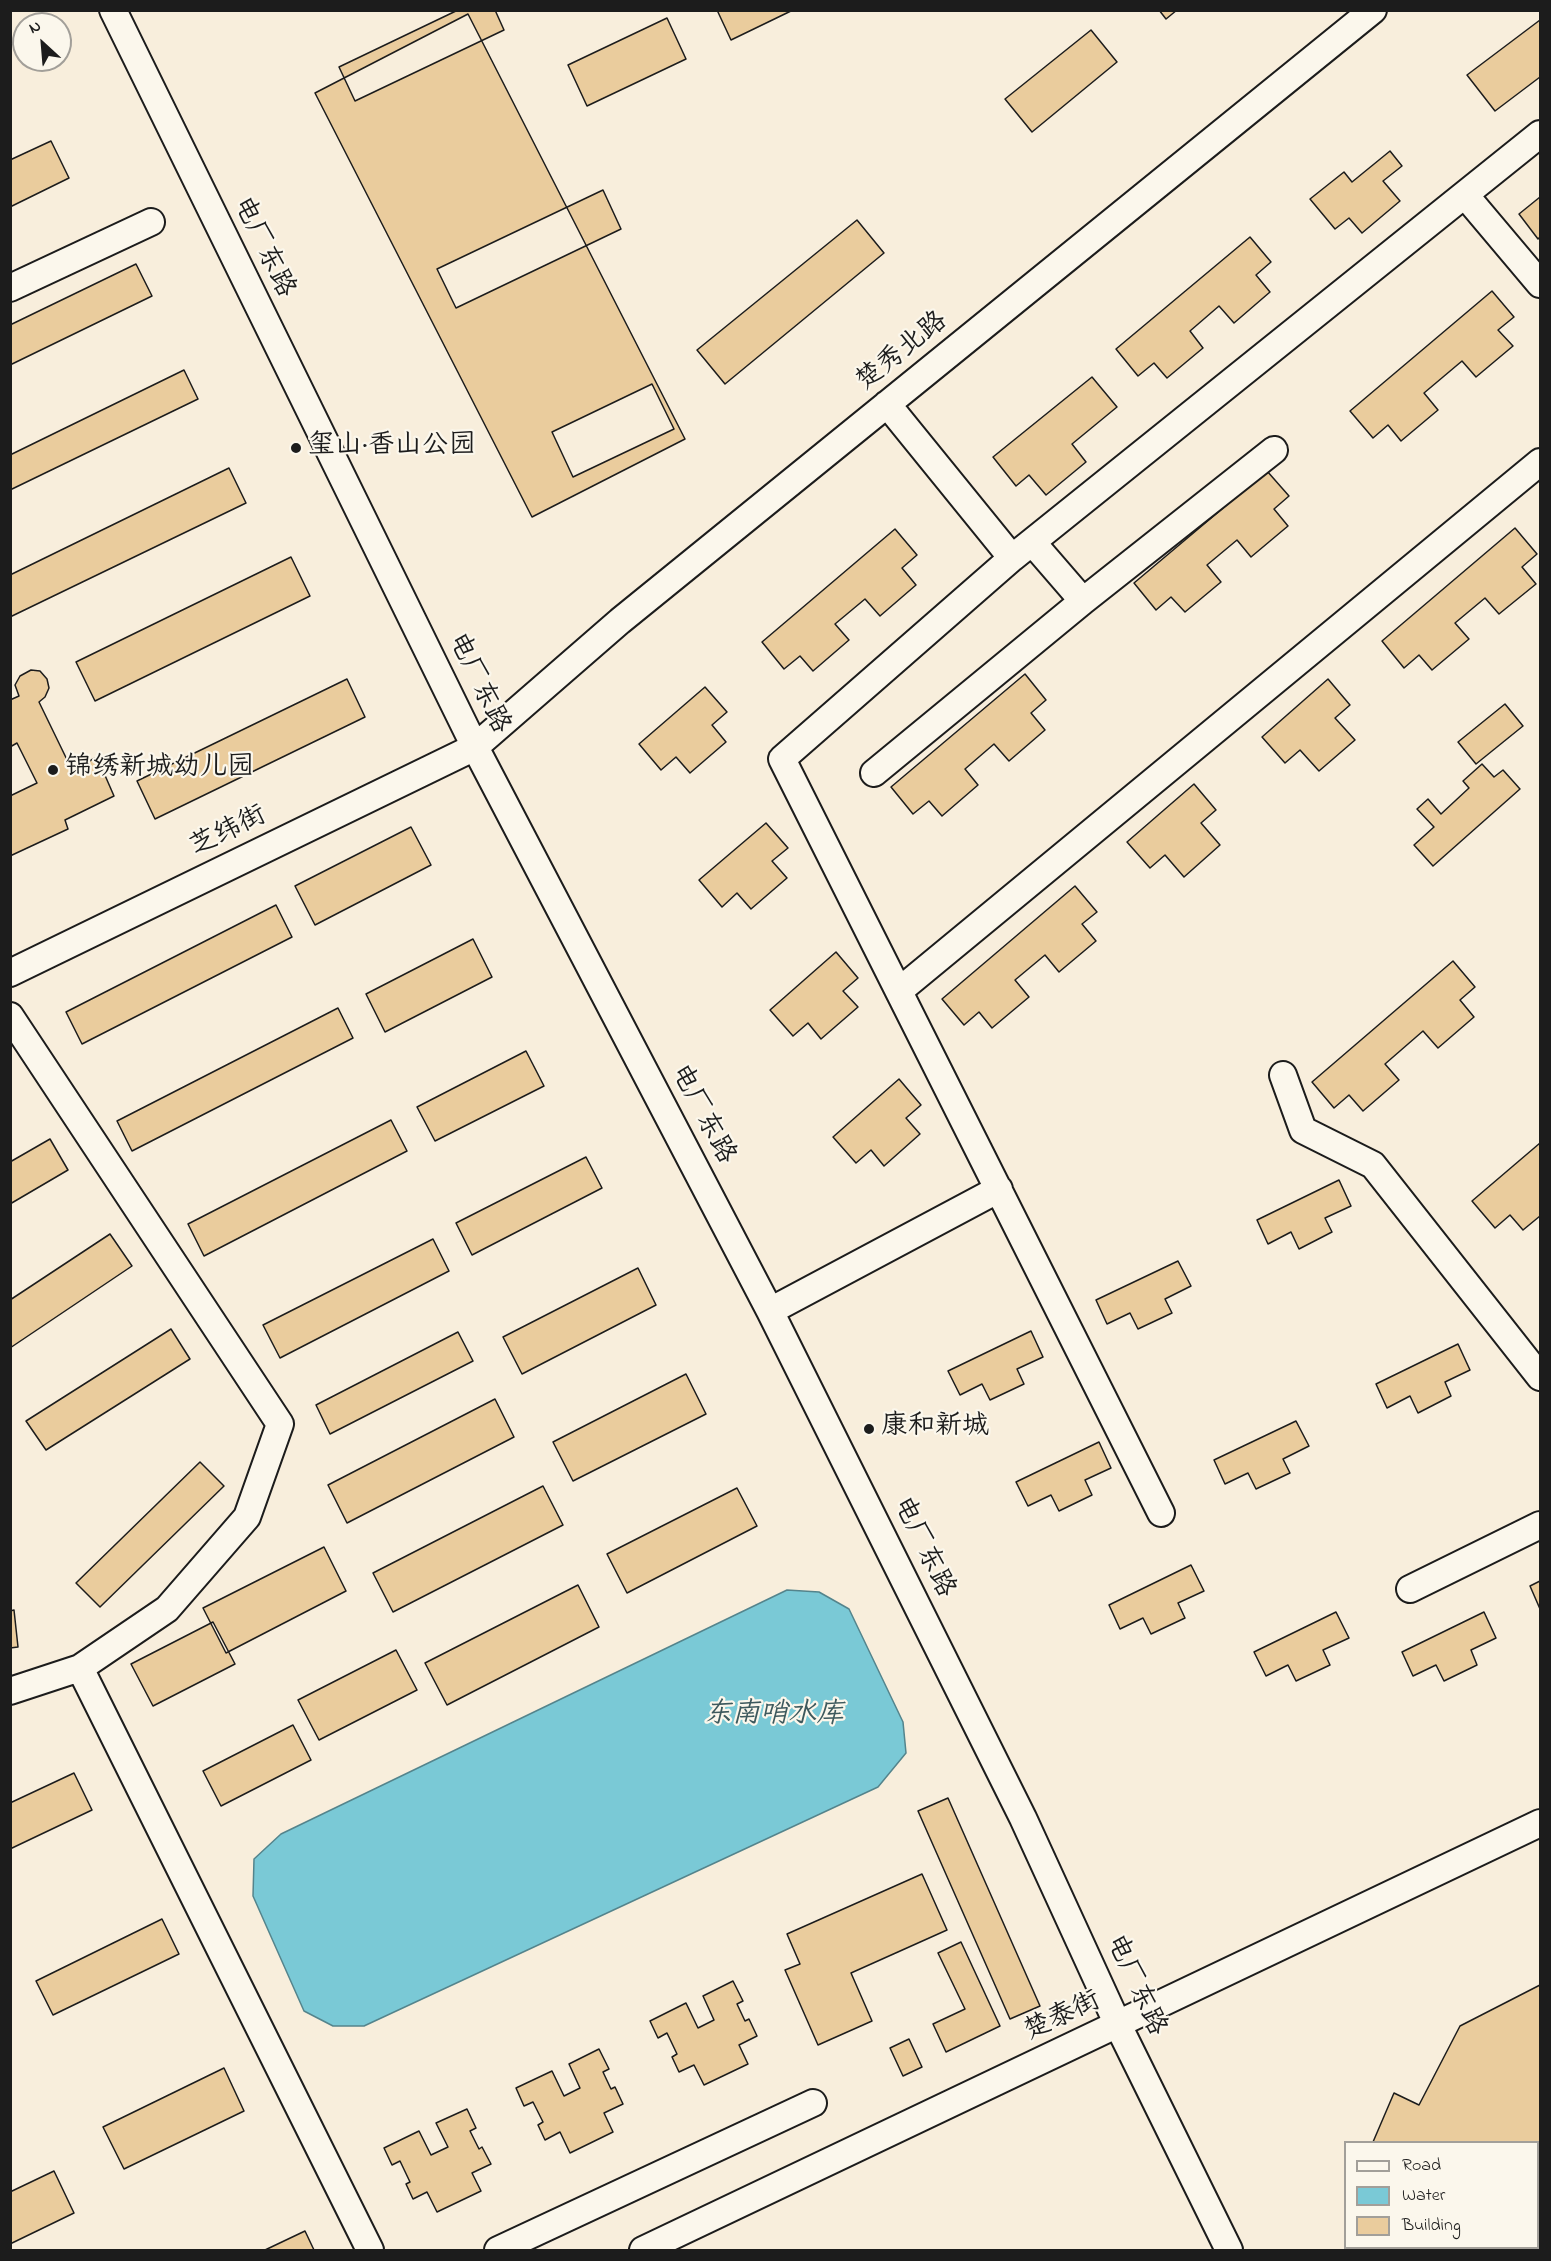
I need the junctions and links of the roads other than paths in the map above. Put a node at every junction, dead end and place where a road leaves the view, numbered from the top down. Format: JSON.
{"nodes":[{"id":1,"x":112,"y":10,"type":"edge"},
{"id":2,"x":1373,"y":10,"type":"edge"},
{"id":3,"x":1540,"y":134,"type":"edge"},
{"id":4,"x":1465,"y":195,"type":"junction"},
{"id":5,"x":151,"y":222,"type":"dead end"},
{"id":6,"x":1540,"y":284,"type":"edge"},
{"id":7,"x":10,"y":288,"type":"edge"},
{"id":8,"x":887,"y":404,"type":"junction"},
{"id":9,"x":1274,"y":450,"type":"dead end"},
{"id":10,"x":1540,"y":462,"type":"edge"},
{"id":11,"x":1032,"y":542,"type":"junction"},
{"id":12,"x":1012,"y":558,"type":"junction"},
{"id":13,"x":1083,"y":601,"type":"junction"},
{"id":14,"x":475,"y":747,"type":"junction"},
{"id":15,"x":874,"y":772,"type":"dead end"},
{"id":16,"x":10,"y":973,"type":"edge"},
{"id":17,"x":899,"y":991,"type":"junction"},
{"id":18,"x":10,"y":1016,"type":"edge"},
{"id":19,"x":1283,"y":1075,"type":"dead end"},
{"id":20,"x":999,"y":1189,"type":"junction"},
{"id":21,"x":770,"y":1311,"type":"junction"},
{"id":22,"x":1540,"y":1377,"type":"edge"},
{"id":23,"x":1161,"y":1512,"type":"dead end"},
{"id":24,"x":1540,"y":1525,"type":"edge"},
{"id":25,"x":1410,"y":1588,"type":"dead end"},
{"id":26,"x":80,"y":1668,"type":"junction"},
{"id":27,"x":10,"y":1691,"type":"edge"},
{"id":28,"x":1540,"y":1823,"type":"edge"},
{"id":29,"x":1118,"y":2025,"type":"junction"},
{"id":30,"x":813,"y":2103,"type":"dead end"},
{"id":31,"x":370,"y":2250,"type":"edge"},
{"id":32,"x":498,"y":2250,"type":"edge"},
{"id":33,"x":643,"y":2250,"type":"edge"},
{"id":34,"x":1229,"y":2250,"type":"edge"}],
"edges":[{"from":1,"to":14,"type":"street","name":"电厂东路"},
{"from":2,"to":8,"type":"street","name":"楚秀北路"},
{"from":3,"to":4,"type":"street"},
{"from":4,"to":6,"type":"street"},
{"from":4,"to":11,"type":"street"},
{"from":5,"to":7,"type":"street"},
{"from":8,"to":12,"type":"street"},
{"from":8,"to":14,"type":"street","name":"楚秀北路"},
{"from":9,"to":13,"type":"street"},
{"from":10,"to":17,"type":"street"},
{"from":11,"to":12,"type":"street"},
{"from":11,"to":13,"type":"street"},
{"from":12,"to":17,"type":"street"},
{"from":13,"to":15,"type":"street"},
{"from":14,"to":16,"type":"street","name":"芝纬街"},
{"from":14,"to":21,"type":"street","name":"电厂东路"},
{"from":17,"to":20,"type":"street"},
{"from":18,"to":26,"type":"street"},
{"from":19,"to":22,"type":"street"},
{"from":20,"to":21,"type":"street"},
{"from":20,"to":23,"type":"street"},
{"from":21,"to":29,"type":"street","name":"电厂东路"},
{"from":24,"to":25,"type":"street"},
{"from":26,"to":27,"type":"street"},
{"from":26,"to":31,"type":"street"},
{"from":28,"to":29,"type":"street","name":"楚泰街"},
{"from":29,"to":33,"type":"street","name":"楚泰街"},
{"from":29,"to":34,"type":"street","name":"电厂东路"},
{"from":30,"to":32,"type":"street"}]}
